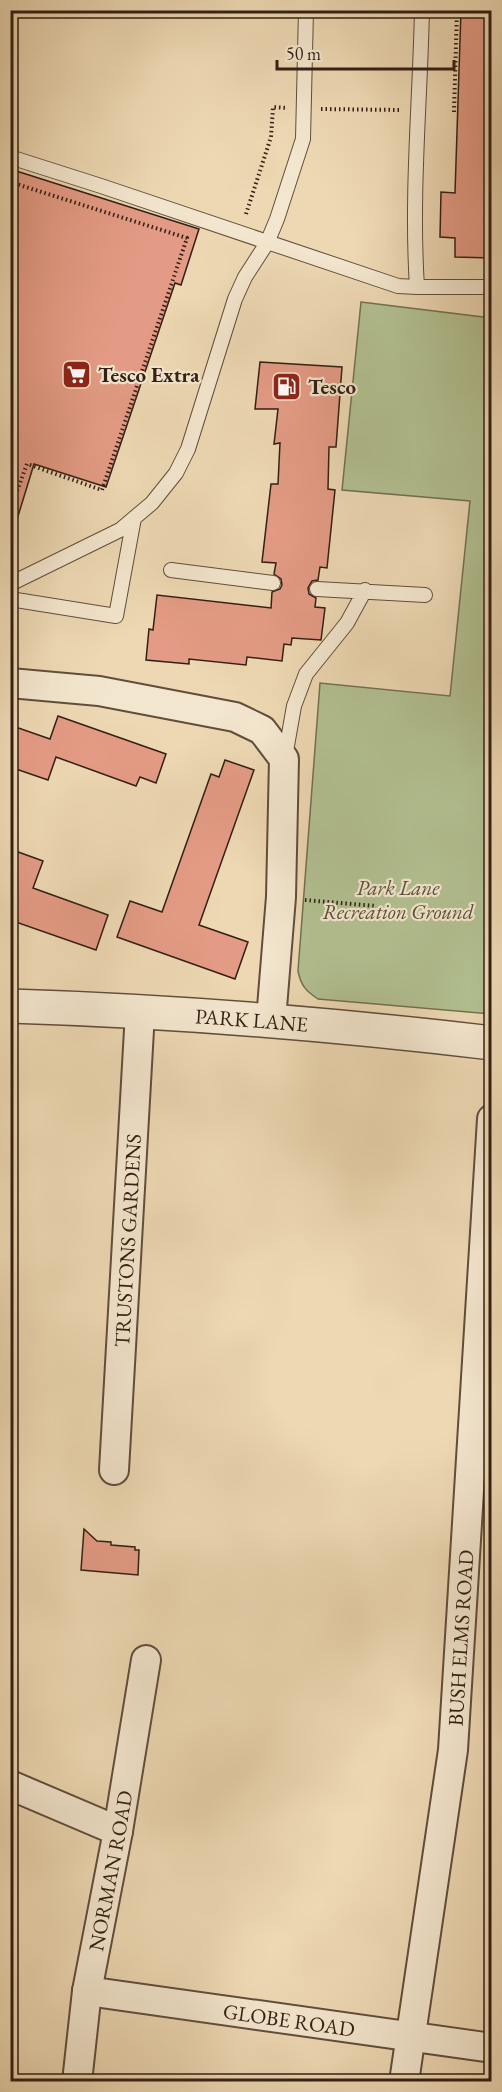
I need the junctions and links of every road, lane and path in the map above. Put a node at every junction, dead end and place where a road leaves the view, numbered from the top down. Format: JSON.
{"nodes":[{"id":1,"x":306,"y":10,"type":"edge"},
{"id":2,"x":422,"y":10,"type":"edge"},
{"id":3,"x":457,"y":10,"type":"edge"},
{"id":4,"x":289,"y":108,"type":"dead end"},
{"id":5,"x":320,"y":109,"type":"dead end"},
{"id":6,"x":405,"y":111,"type":"dead end"},
{"id":7,"x":454,"y":112,"type":"dead end"},
{"id":8,"x":10,"y":158,"type":"edge"},
{"id":9,"x":10,"y":182,"type":"edge"},
{"id":10,"x":246,"y":214,"type":"dead end"},
{"id":11,"x":267,"y":243,"type":"junction"},
{"id":12,"x":492,"y":287,"type":"edge"},
{"id":13,"x":417,"y":288,"type":"junction"},
{"id":14,"x":10,"y":510,"type":"edge"},
{"id":15,"x":134,"y":518,"type":"junction"},
{"id":16,"x":171,"y":570,"type":"dead end"},
{"id":17,"x":10,"y":584,"type":"edge"},
{"id":18,"x":273,"y":584,"type":"dead end"},
{"id":19,"x":317,"y":589,"type":"dead end"},
{"id":20,"x":365,"y":590,"type":"junction"},
{"id":21,"x":425,"y":595,"type":"dead end"},
{"id":22,"x":10,"y":599,"type":"edge"},
{"id":23,"x":10,"y":683,"type":"edge"},
{"id":24,"x":284,"y":759,"type":"junction"},
{"id":25,"x":281,"y":897,"type":"junction"},
{"id":26,"x":376,"y":906,"type":"dead end"},
{"id":27,"x":10,"y":1006,"type":"edge"},
{"id":28,"x":140,"y":1012,"type":"junction"},
{"id":29,"x":271,"y":1020,"type":"junction"},
{"id":30,"x":492,"y":1043,"type":"edge"},
{"id":31,"x":492,"y":1119,"type":"edge"},
{"id":32,"x":114,"y":1470,"type":"dead end"},
{"id":33,"x":146,"y":1660,"type":"dead end"},
{"id":34,"x":10,"y":1785,"type":"edge"},
{"id":35,"x":117,"y":1831,"type":"junction"},
{"id":36,"x":87,"y":1991,"type":"junction"},
{"id":37,"x":410,"y":2036,"type":"junction"},
{"id":38,"x":492,"y":2048,"type":"edge"},
{"id":39,"x":77,"y":2082,"type":"edge"},
{"id":40,"x":404,"y":2082,"type":"edge"}],
"edges":[{"from":1,"to":11,"type":"lane"},
{"from":2,"to":13,"type":"lane"},
{"from":3,"to":7,"type":"path"},
{"from":4,"to":10,"type":"path"},
{"from":5,"to":6,"type":"path"},
{"from":8,"to":11,"type":"lane"},
{"from":9,"to":14,"type":"path"},
{"from":11,"to":13,"type":"lane"},
{"from":11,"to":15,"type":"lane"},
{"from":12,"to":13,"type":"lane"},
{"from":15,"to":17,"type":"lane"},
{"from":15,"to":22,"type":"lane"},
{"from":16,"to":18,"type":"lane"},
{"from":19,"to":20,"type":"lane"},
{"from":20,"to":21,"type":"lane"},
{"from":20,"to":24,"type":"lane"},
{"from":23,"to":24,"type":"street"},
{"from":24,"to":25,"type":"street"},
{"from":25,"to":26,"type":"path"},
{"from":25,"to":29,"type":"street"},
{"from":27,"to":28,"type":"street","name":"PARK LANE"},
{"from":28,"to":29,"type":"street","name":"PARK LANE"},
{"from":28,"to":32,"type":"street","name":"TRUSTONS GARDENS"},
{"from":29,"to":30,"type":"street","name":"PARK LANE"},
{"from":31,"to":37,"type":"street","name":"BUSH ELMS ROAD"},
{"from":33,"to":35,"type":"street","name":"NORMAN ROAD"},
{"from":34,"to":35,"type":"street"},
{"from":35,"to":36,"type":"street","name":"NORMAN ROAD"},
{"from":36,"to":37,"type":"street","name":"GLOBE ROAD"},
{"from":36,"to":39,"type":"street","name":"NORMAN ROAD"},
{"from":37,"to":38,"type":"street","name":"GLOBE ROAD"},
{"from":37,"to":40,"type":"street","name":"BUSH ELMS ROAD"}]}
